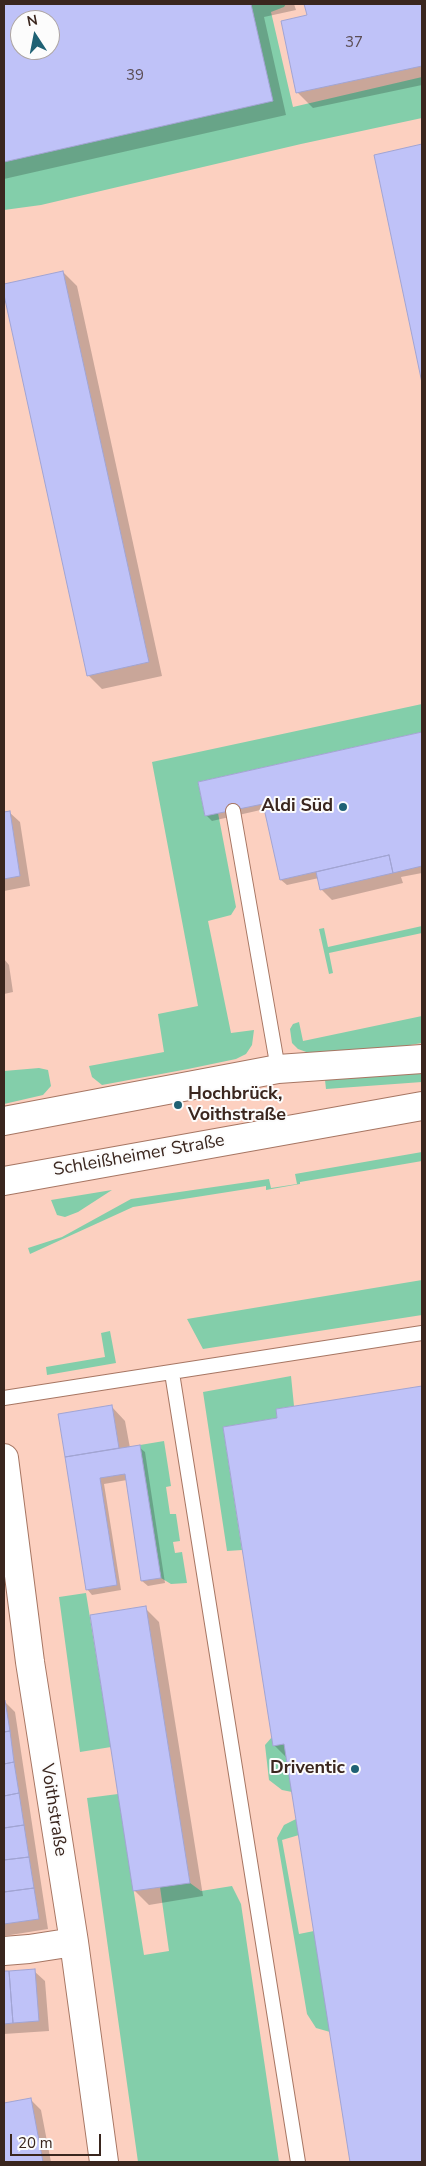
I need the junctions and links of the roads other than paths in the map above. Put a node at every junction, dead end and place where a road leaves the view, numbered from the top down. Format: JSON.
{"nodes":[{"id":1,"x":233,"y":810,"type":"dead end"},
{"id":2,"x":422,"y":1059,"type":"edge"},
{"id":3,"x":278,"y":1069,"type":"junction"},
{"id":4,"x":422,"y":1106,"type":"edge"},
{"id":5,"x":4,"y":1121,"type":"edge"},
{"id":6,"x":4,"y":1181,"type":"edge"},
{"id":7,"x":422,"y":1333,"type":"edge"},
{"id":8,"x":172,"y":1372,"type":"junction"},
{"id":9,"x":4,"y":1398,"type":"edge"},
{"id":10,"x":4,"y":1458,"type":"edge"},
{"id":11,"x":8,"y":1537,"type":"edge"},
{"id":12,"x":74,"y":1942,"type":"junction"},
{"id":13,"x":4,"y":1951,"type":"edge"},
{"id":14,"x":104,"y":2162,"type":"edge"},
{"id":15,"x":298,"y":2162,"type":"edge"}],
"edges":[{"from":1,"to":3,"type":"lane"},
{"from":2,"to":3,"type":"street"},
{"from":3,"to":5,"type":"street"},
{"from":4,"to":6,"type":"street","name":"Schleißheimer Straße"},
{"from":7,"to":8,"type":"lane"},
{"from":8,"to":9,"type":"lane"},
{"from":8,"to":15,"type":"lane"},
{"from":10,"to":11,"type":"street","name":"Voithstraße"},
{"from":11,"to":12,"type":"street","name":"Voithstraße"},
{"from":12,"to":13,"type":"street"},
{"from":12,"to":14,"type":"street","name":"Voithstraße"}]}
